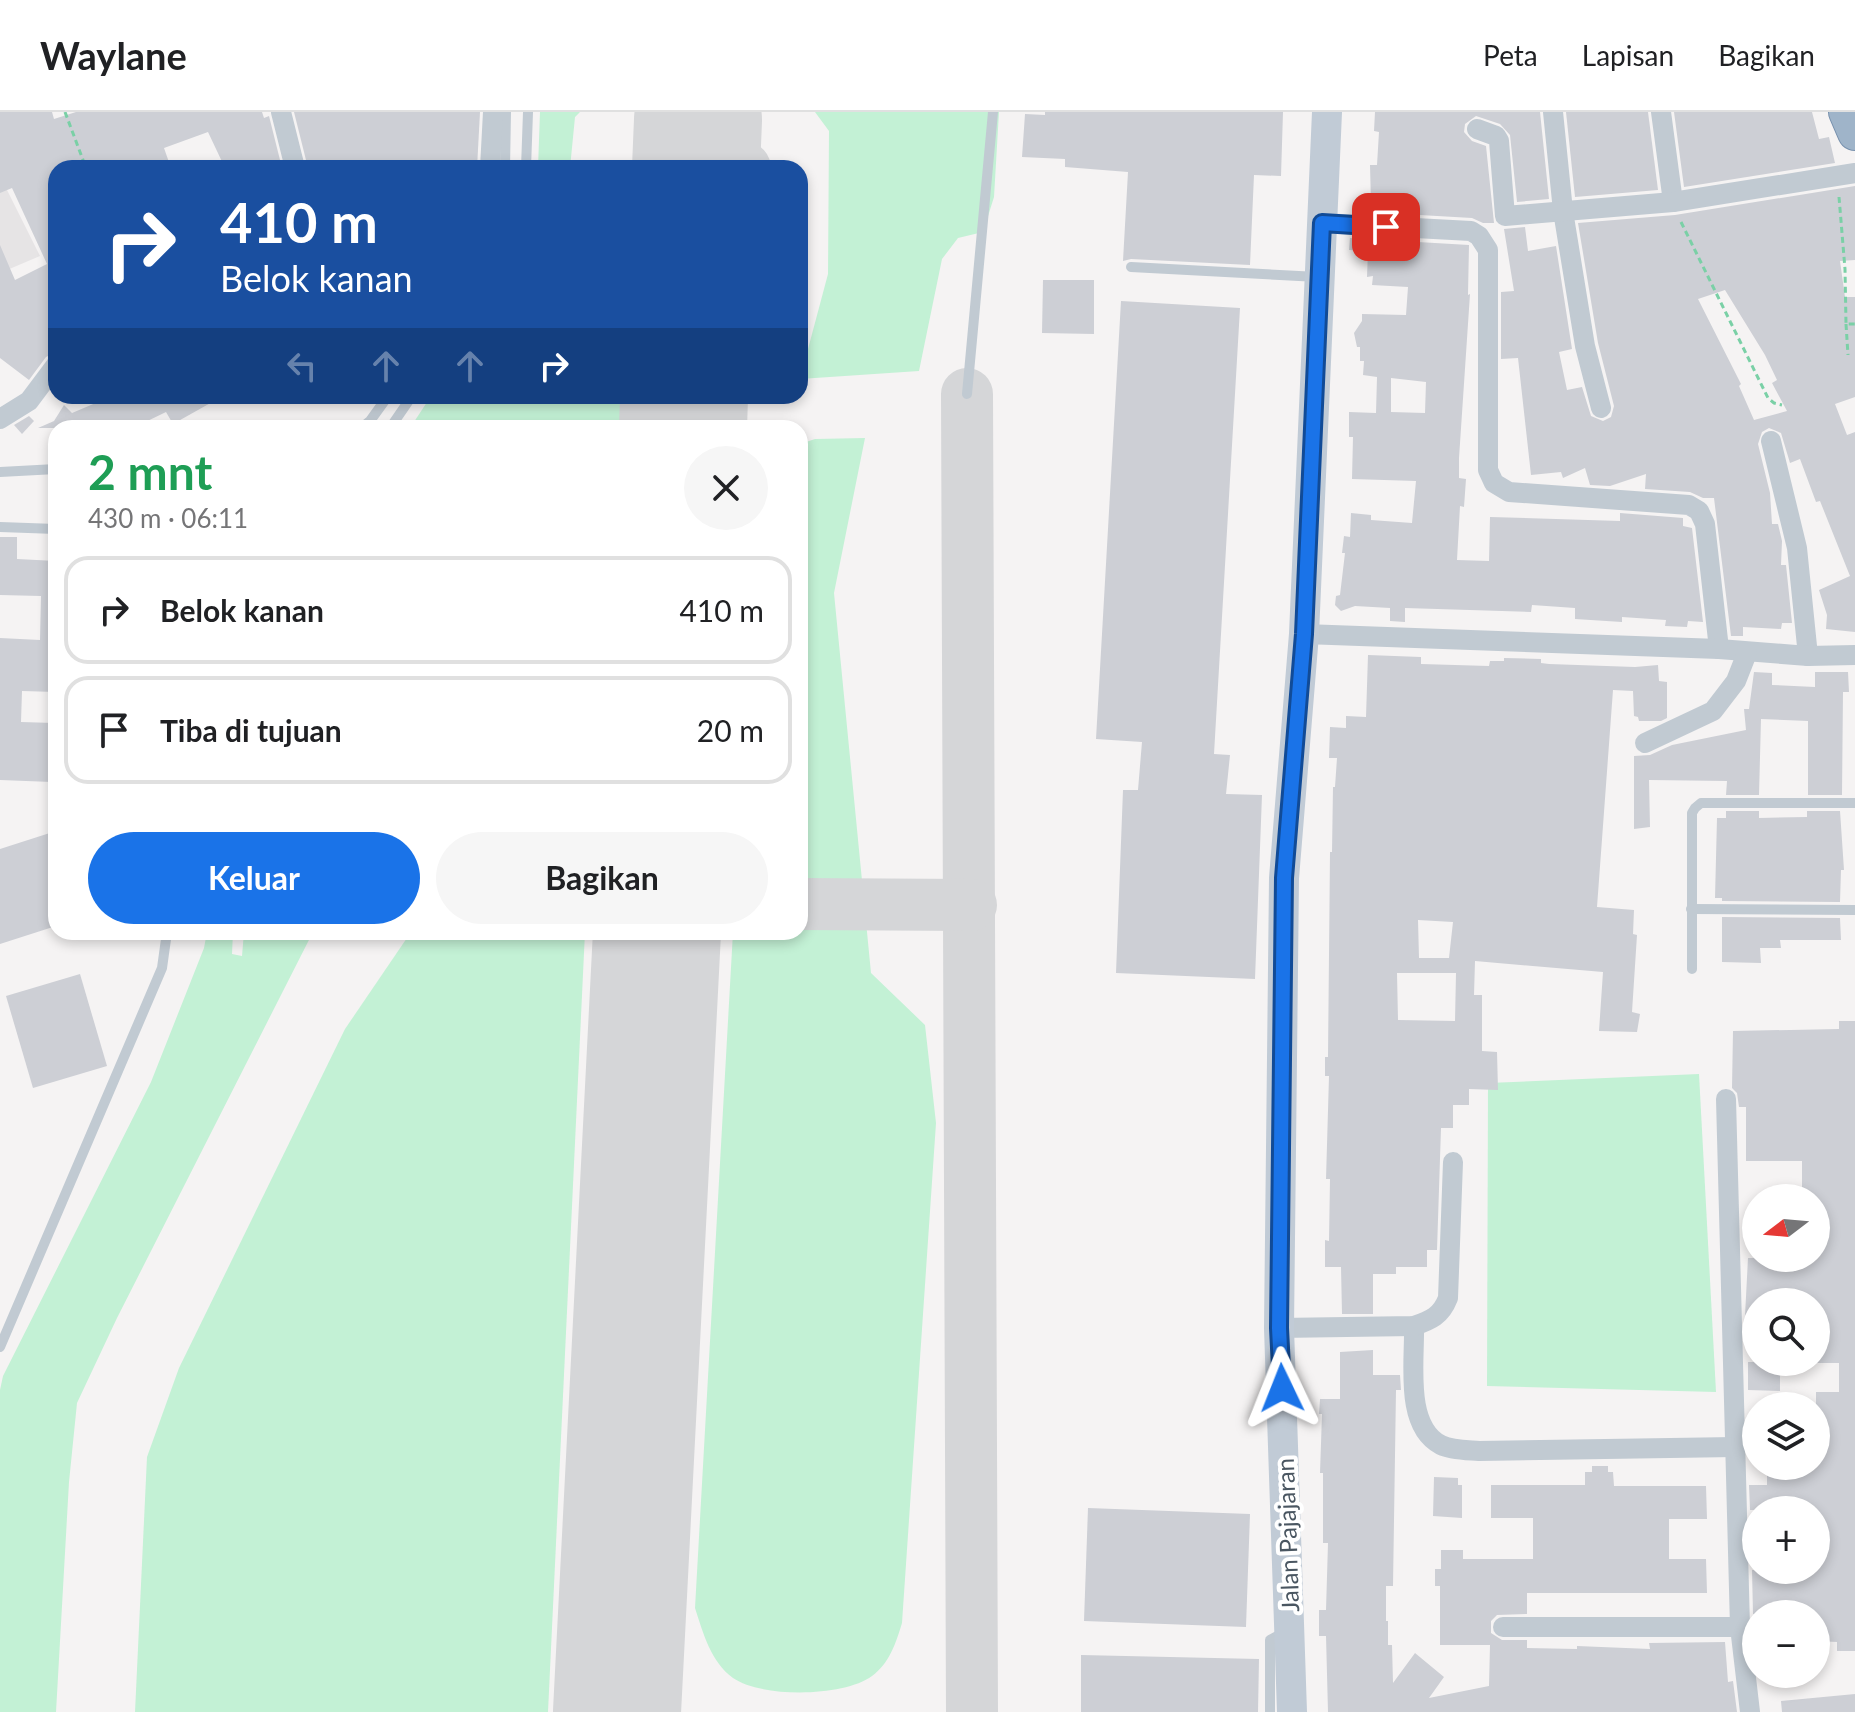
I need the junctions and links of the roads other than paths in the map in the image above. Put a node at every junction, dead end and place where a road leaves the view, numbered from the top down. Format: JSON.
{"nodes":[{"id":1,"x":281,"y":112,"type":"edge"},
{"id":2,"x":493,"y":112,"type":"edge"},
{"id":3,"x":506,"y":112,"type":"edge"},
{"id":4,"x":528,"y":112,"type":"edge"},
{"id":5,"x":993,"y":112,"type":"edge"},
{"id":6,"x":1327,"y":112,"type":"edge"},
{"id":7,"x":1553,"y":112,"type":"edge"},
{"id":8,"x":1661,"y":112,"type":"edge"},
{"id":9,"x":1846,"y":112,"type":"edge"},
{"id":10,"x":1477,"y":129,"type":"dead end"},
{"id":11,"x":1855,"y":133,"type":"edge"},
{"id":12,"x":293,"y":160,"type":"edge"},
{"id":13,"x":490,"y":160,"type":"edge"},
{"id":14,"x":505,"y":160,"type":"edge"},
{"id":15,"x":526,"y":160,"type":"edge"},
{"id":16,"x":1846,"y":175,"type":"edge"},
{"id":17,"x":1673,"y":202,"type":"junction"},
{"id":18,"x":1563,"y":211,"type":"junction"},
{"id":19,"x":1322,"y":223,"type":"junction"},
{"id":20,"x":1131,"y":267,"type":"dead end"},
{"id":21,"x":1320,"y":277,"type":"junction"},
{"id":22,"x":48,"y":376,"type":"edge"},
{"id":23,"x":967,"y":394,"type":"dead end"},
{"id":24,"x":1601,"y":408,"type":"dead end"},
{"id":25,"x":0,"y":419,"type":"edge"},
{"id":26,"x":1771,"y":441,"type":"dead end"},
{"id":27,"x":48,"y":469,"type":"edge"},
{"id":28,"x":0,"y":472,"type":"edge"},
{"id":29,"x":0,"y":527,"type":"edge"},
{"id":30,"x":48,"y":529,"type":"edge"},
{"id":31,"x":1304,"y":634,"type":"junction"},
{"id":32,"x":1719,"y":649,"type":"junction"},
{"id":33,"x":1747,"y":653,"type":"junction"},
{"id":34,"x":1855,"y":655,"type":"edge"},
{"id":35,"x":1808,"y":656,"type":"junction"},
{"id":36,"x":1645,"y":743,"type":"dead end"},
{"id":37,"x":1855,"y":803,"type":"edge"},
{"id":38,"x":1691,"y":909,"type":"junction"},
{"id":39,"x":1855,"y":910,"type":"edge"},
{"id":40,"x":166,"y":940,"type":"edge"},
{"id":41,"x":1692,"y":969,"type":"dead end"},
{"id":42,"x":1726,"y":1099,"type":"dead end"},
{"id":43,"x":1453,"y":1162,"type":"dead end"},
{"id":44,"x":1414,"y":1326,"type":"junction"},
{"id":45,"x":1279,"y":1328,"type":"junction"},
{"id":46,"x":0,"y":1346,"type":"edge"},
{"id":47,"x":1735,"y":1447,"type":"junction"},
{"id":48,"x":1503,"y":1627,"type":"dead end"},
{"id":49,"x":1740,"y":1627,"type":"junction"},
{"id":50,"x":1290,"y":1629,"type":"junction"},
{"id":51,"x":1270,"y":1712,"type":"edge"},
{"id":52,"x":1292,"y":1712,"type":"edge"},
{"id":53,"x":1750,"y":1712,"type":"edge"}],
"edges":[{"from":1,"to":12,"type":"street"},
{"from":2,"to":13,"type":"street"},
{"from":3,"to":14,"type":"lane"},
{"from":4,"to":15,"type":"lane"},
{"from":5,"to":23,"type":"lane"},
{"from":6,"to":19,"type":"main road","name":"Jalan Pajajaran"},
{"from":7,"to":18,"type":"street"},
{"from":8,"to":17,"type":"street"},
{"from":9,"to":11,"type":"highway"},
{"from":10,"to":18,"type":"street"},
{"from":16,"to":17,"type":"street"},
{"from":17,"to":18,"type":"street"},
{"from":18,"to":24,"type":"street"},
{"from":19,"to":21,"type":"main road","name":"Jalan Pajajaran"},
{"from":19,"to":32,"type":"street"},
{"from":20,"to":21,"type":"lane"},
{"from":21,"to":31,"type":"main road","name":"Jalan Pajajaran"},
{"from":22,"to":25,"type":"street"},
{"from":26,"to":35,"type":"street"},
{"from":27,"to":28,"type":"lane"},
{"from":29,"to":30,"type":"lane"},
{"from":31,"to":32,"type":"street"},
{"from":31,"to":45,"type":"main road","name":"Jalan Pajajaran"},
{"from":32,"to":33,"type":"street"},
{"from":33,"to":35,"type":"street"},
{"from":33,"to":36,"type":"street"},
{"from":34,"to":35,"type":"street"},
{"from":37,"to":38,"type":"lane"},
{"from":38,"to":39,"type":"lane"},
{"from":38,"to":41,"type":"lane"},
{"from":40,"to":46,"type":"lane"},
{"from":42,"to":47,"type":"street"},
{"from":43,"to":44,"type":"street"},
{"from":44,"to":45,"type":"street"},
{"from":44,"to":47,"type":"street"},
{"from":45,"to":50,"type":"main road","name":"Jalan Pajajaran"},
{"from":47,"to":49,"type":"street"},
{"from":48,"to":49,"type":"street"},
{"from":49,"to":53,"type":"street"},
{"from":50,"to":51,"type":"lane"},
{"from":50,"to":52,"type":"main road","name":"Jalan Pajajaran"}]}
